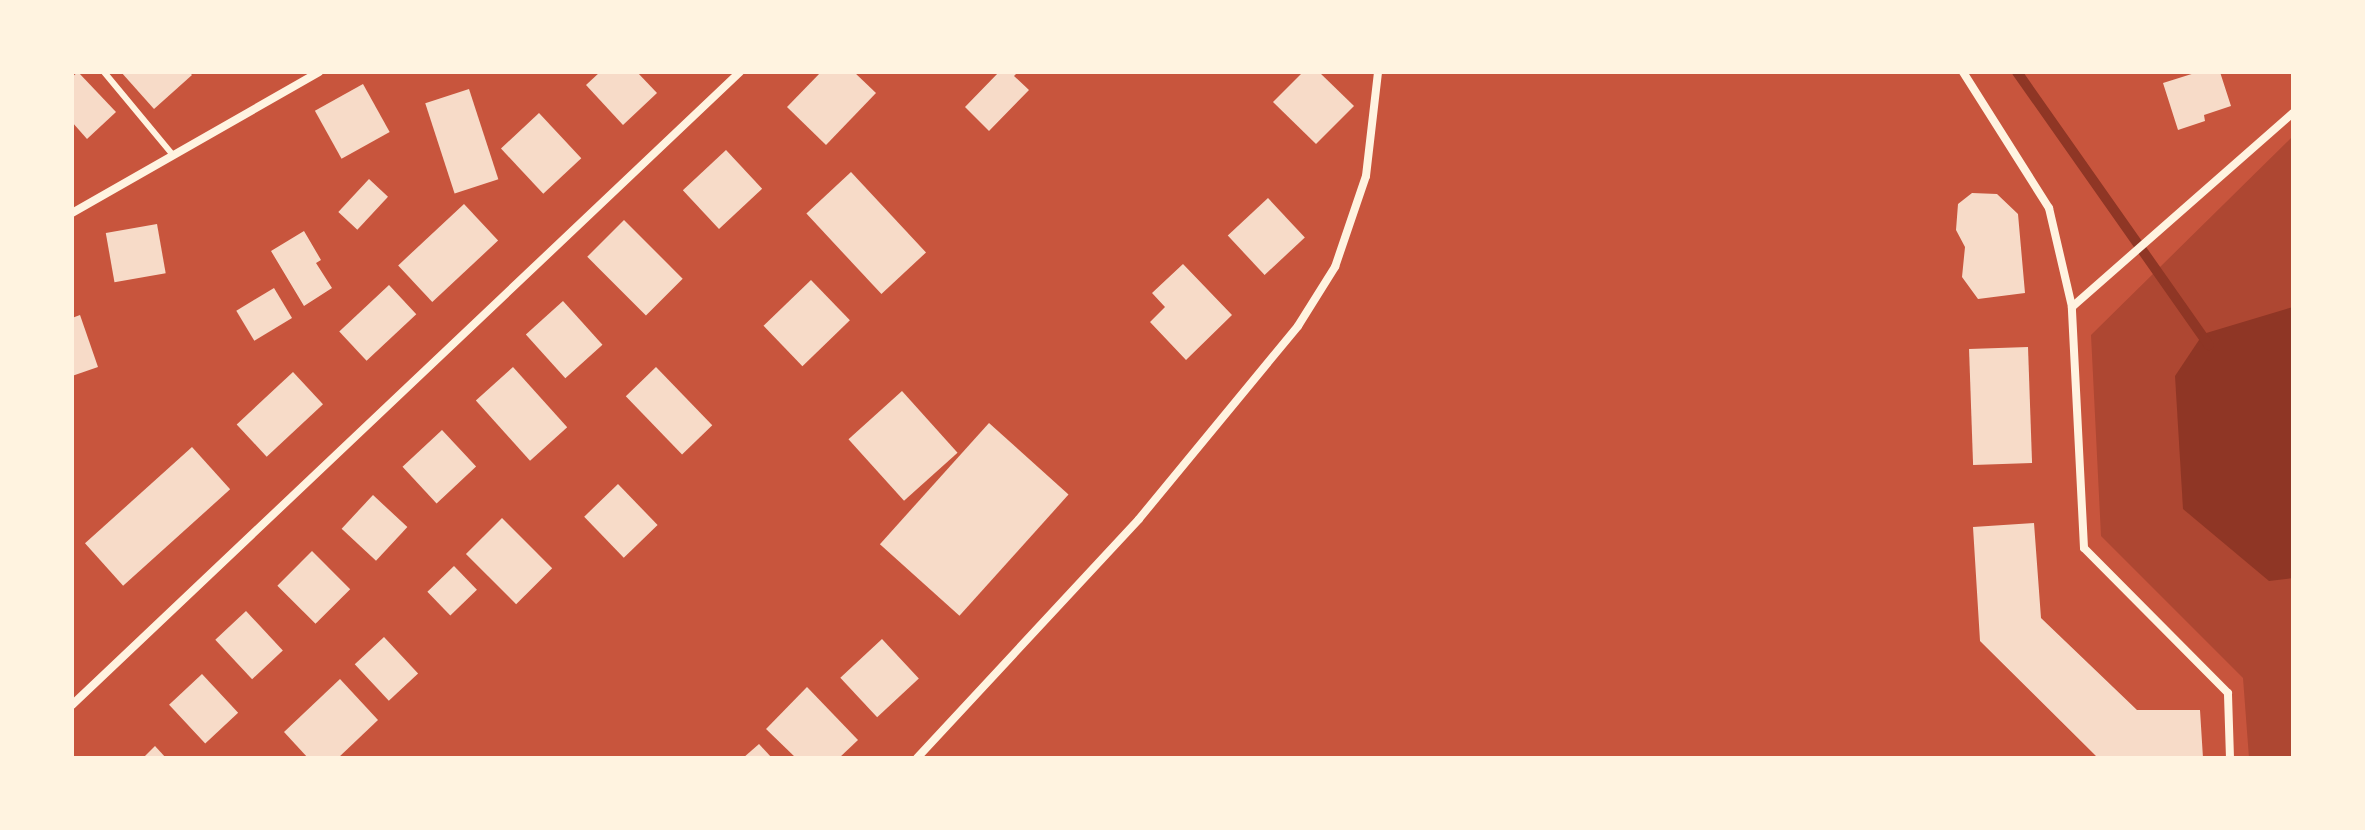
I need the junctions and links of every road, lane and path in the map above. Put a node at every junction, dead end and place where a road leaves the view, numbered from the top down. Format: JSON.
{"nodes":[{"id":1,"x":104,"y":72,"type":"edge"},
{"id":2,"x":319,"y":72,"type":"edge"},
{"id":3,"x":740,"y":72,"type":"edge"},
{"id":4,"x":1378,"y":72,"type":"edge"},
{"id":5,"x":1963,"y":72,"type":"edge"},
{"id":6,"x":2293,"y":113,"type":"edge"},
{"id":7,"x":173,"y":155,"type":"junction"},
{"id":8,"x":72,"y":213,"type":"edge"},
{"id":9,"x":2072,"y":307,"type":"junction"},
{"id":10,"x":72,"y":705,"type":"edge"},
{"id":11,"x":917,"y":758,"type":"edge"},
{"id":12,"x":2230,"y":758,"type":"edge"}],
"edges":[{"from":1,"to":7,"type":"lane"},
{"from":2,"to":7,"type":"street"},
{"from":3,"to":10,"type":"street"},
{"from":4,"to":11,"type":"street"},
{"from":5,"to":9,"type":"street"},
{"from":6,"to":9,"type":"street"},
{"from":7,"to":8,"type":"street"},
{"from":9,"to":12,"type":"street"}]}
